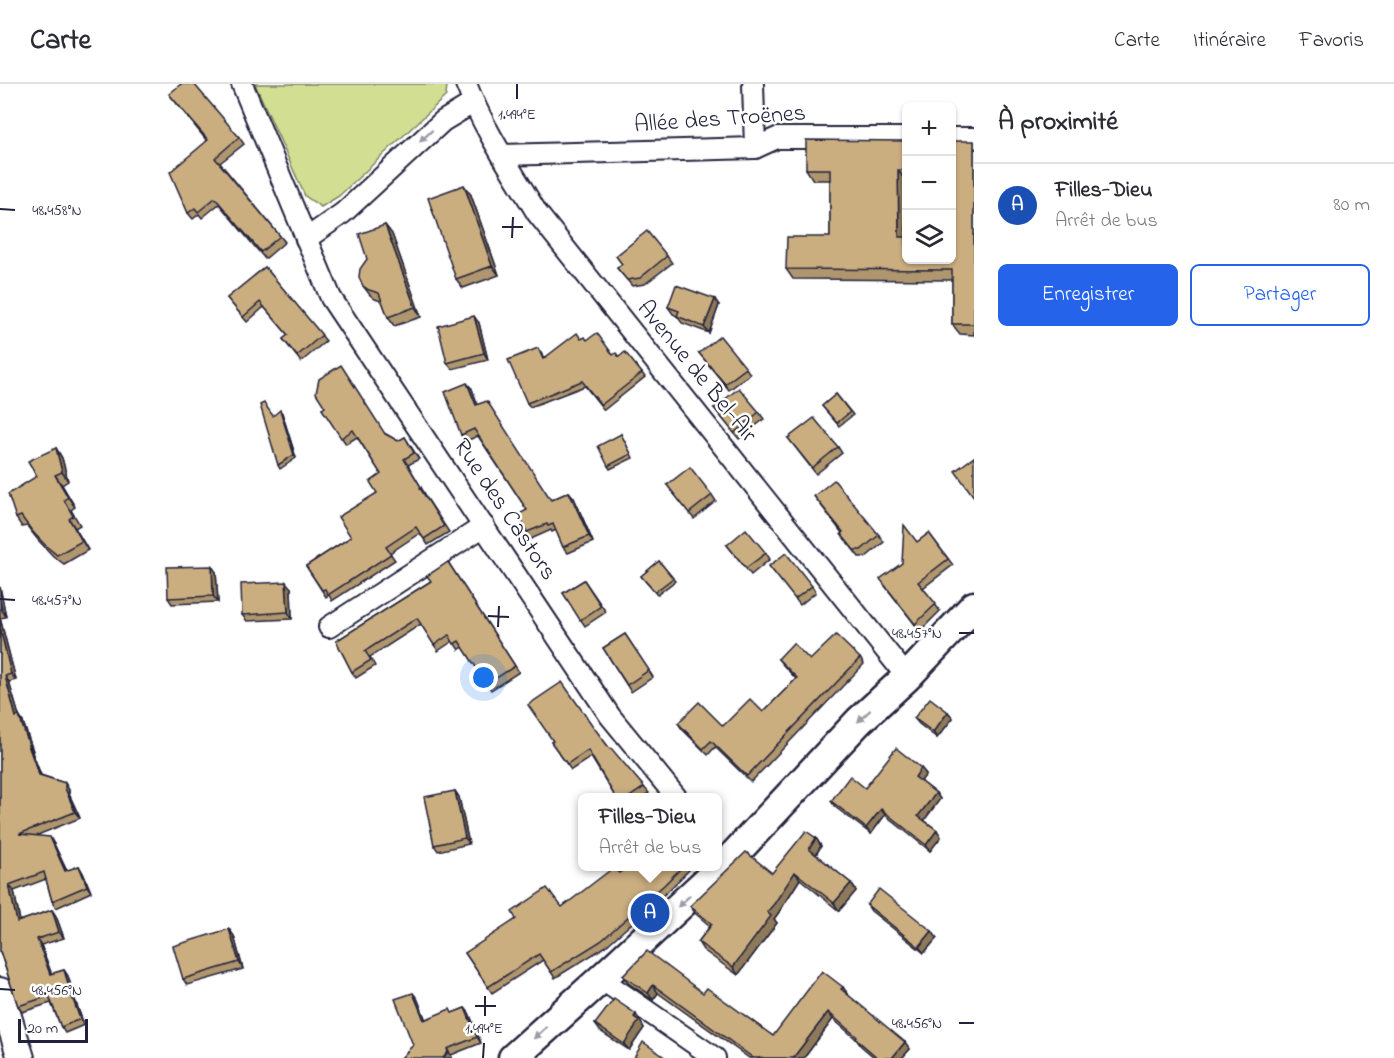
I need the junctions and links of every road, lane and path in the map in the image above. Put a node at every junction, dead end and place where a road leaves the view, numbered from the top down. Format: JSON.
{"nodes":[{"id":1,"x":242,"y":84,"type":"edge"},
{"id":2,"x":466,"y":84,"type":"edge"},
{"id":3,"x":753,"y":84,"type":"edge"},
{"id":4,"x":473,"y":103,"type":"junction"},
{"id":5,"x":902,"y":138,"type":"edge"},
{"id":6,"x":956,"y":138,"type":"edge"},
{"id":7,"x":974,"y":138,"type":"edge"},
{"id":8,"x":755,"y":148,"type":"junction"},
{"id":9,"x":502,"y":155,"type":"junction"},
{"id":10,"x":306,"y":239,"type":"junction"},
{"id":11,"x":484,"y":526,"type":"junction"},
{"id":12,"x":974,"y":606,"type":"edge"},
{"id":13,"x":329,"y":627,"type":"dead end"},
{"id":14,"x":907,"y":677,"type":"junction"},
{"id":15,"x":673,"y":793,"type":"edge"},
{"id":16,"x":723,"y":853,"type":"edge"},
{"id":17,"x":706,"y":871,"type":"edge"},
{"id":18,"x":601,"y":979,"type":"junction"},
{"id":19,"x":0,"y":991,"type":"edge"},
{"id":20,"x":21,"y":1058,"type":"edge"},
{"id":21,"x":513,"y":1058,"type":"edge"},
{"id":22,"x":715,"y":1058,"type":"edge"}],
"edges":[{"from":1,"to":10,"type":"street","name":"Rue des Castors"},
{"from":2,"to":4,"type":"street","name":"Avenue de Bel-Air"},
{"from":3,"to":8,"type":"street"},
{"from":4,"to":9,"type":"street","name":"Avenue de Bel-Air"},
{"from":4,"to":10,"type":"street","one_way":true},
{"from":5,"to":8,"type":"street","name":"Allée des Troënes"},
{"from":6,"to":7,"type":"street"},
{"from":8,"to":9,"type":"street","name":"Allée des Troënes"},
{"from":9,"to":14,"type":"street","name":"Avenue de Bel-Air"},
{"from":10,"to":11,"type":"street","name":"Rue des Castors"},
{"from":11,"to":13,"type":"street"},
{"from":11,"to":15,"type":"street","name":"Rue des Castors"},
{"from":12,"to":14,"type":"main road"},
{"from":14,"to":16,"type":"main road","one_way":true},
{"from":17,"to":18,"type":"main road","one_way":true},
{"from":18,"to":21,"type":"main road","one_way":true},
{"from":18,"to":22,"type":"street"},
{"from":19,"to":20,"type":"street"}]}
